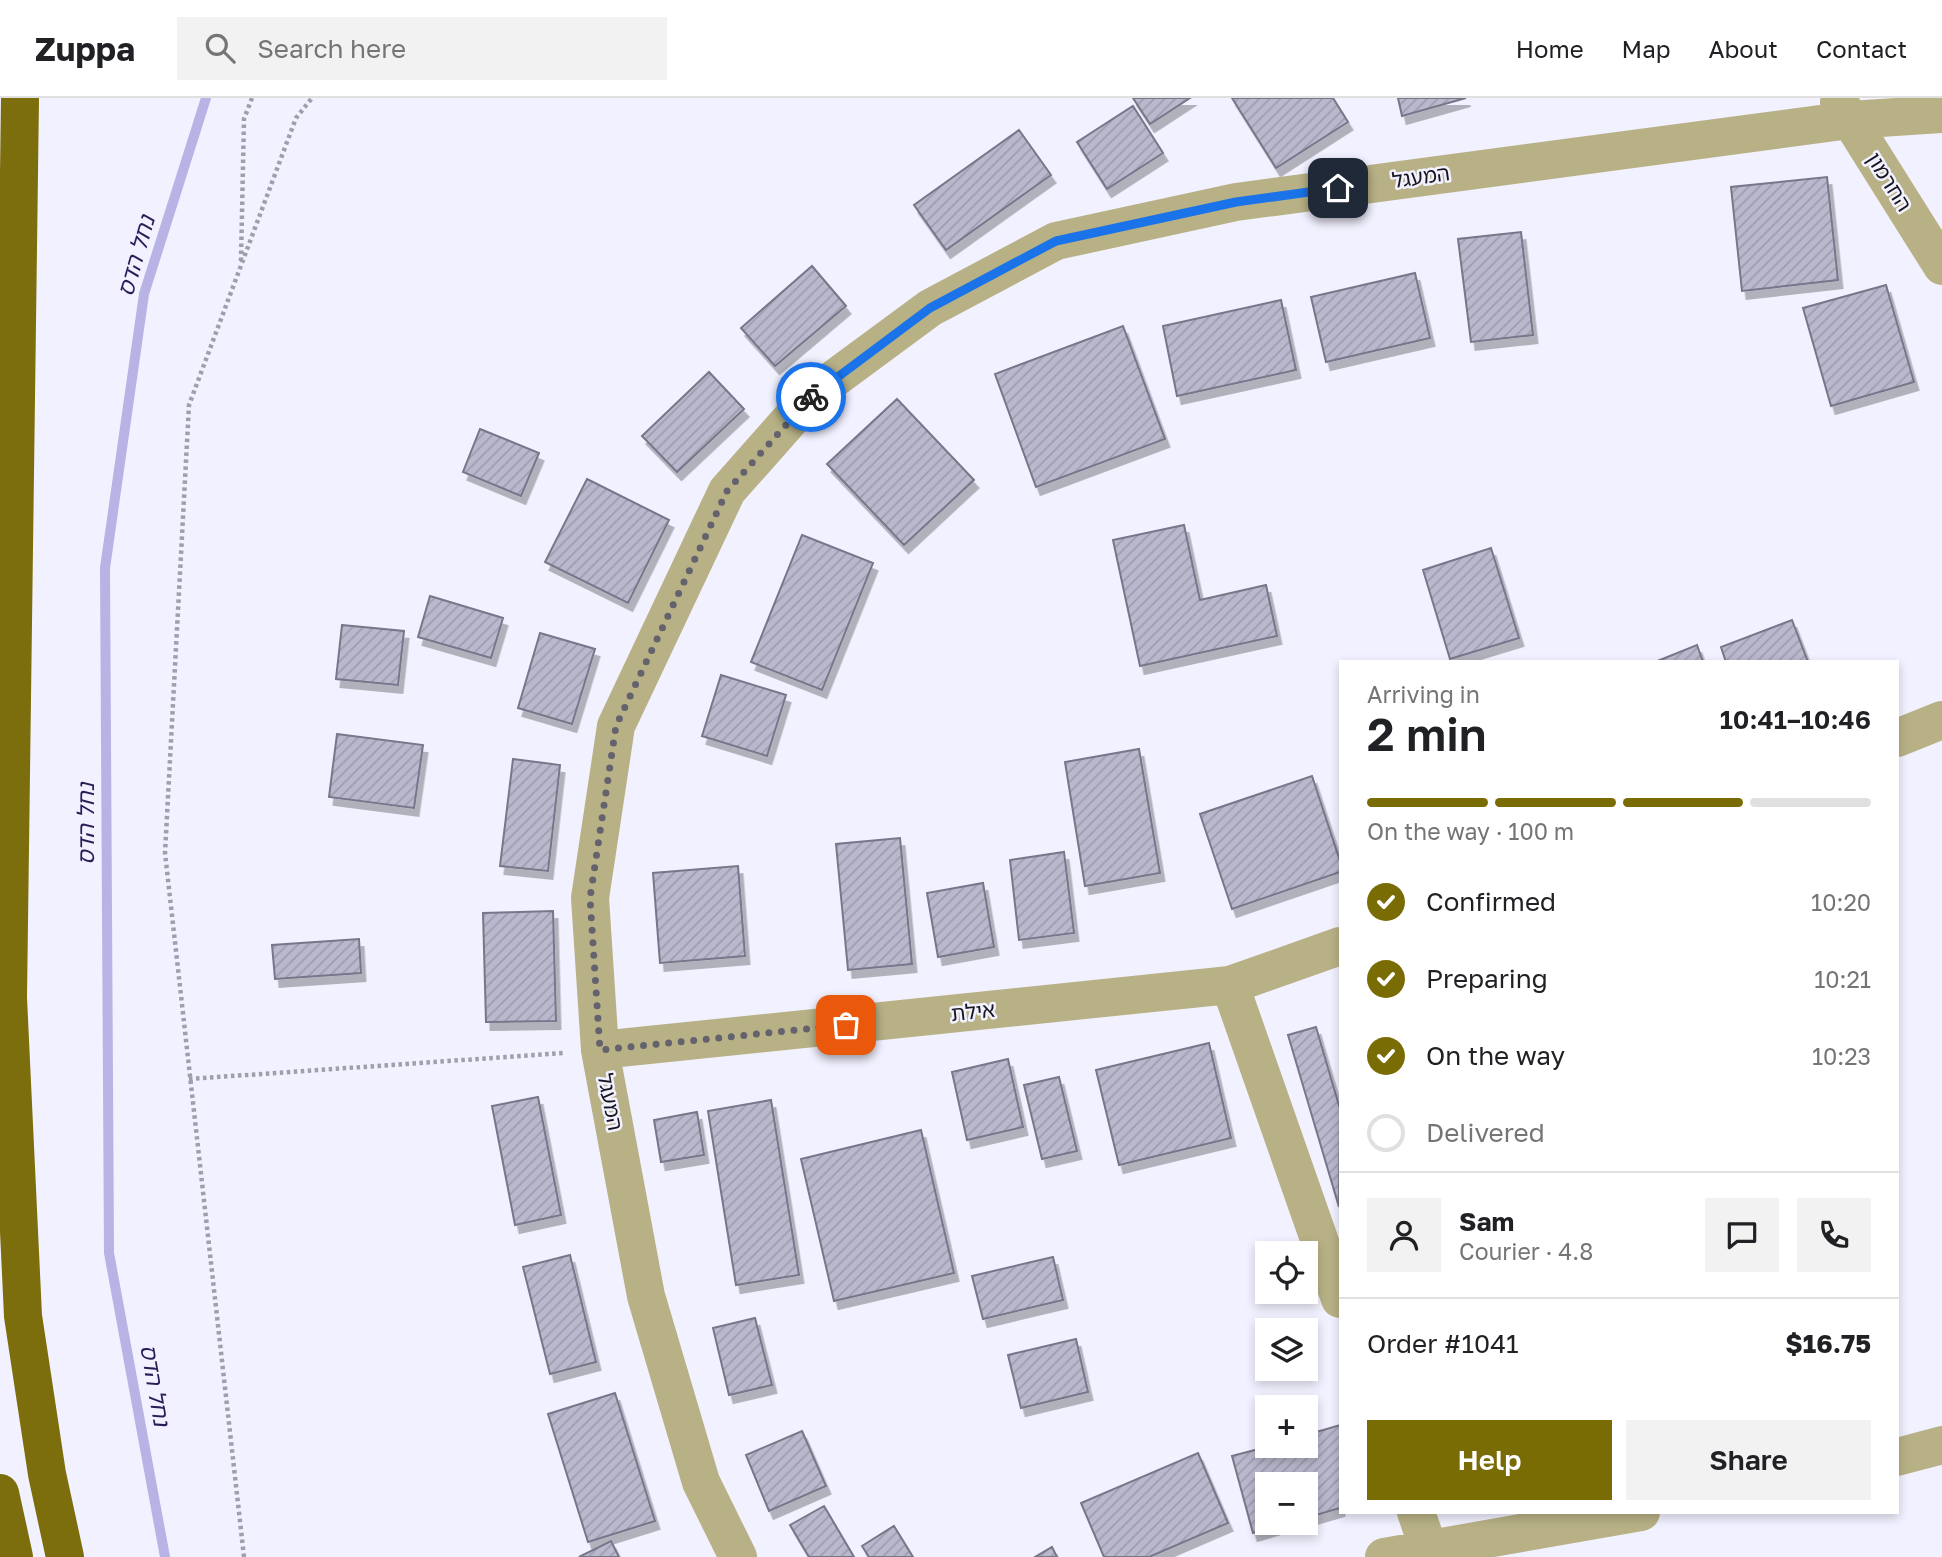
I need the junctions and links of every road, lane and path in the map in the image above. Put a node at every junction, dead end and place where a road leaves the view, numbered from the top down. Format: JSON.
{"nodes":[{"id":1,"x":20,"y":98,"type":"edge"},
{"id":2,"x":252,"y":98,"type":"edge"},
{"id":3,"x":312,"y":98,"type":"edge"},
{"id":4,"x":1843,"y":109,"type":"edge"},
{"id":5,"x":1942,"y":114,"type":"edge"},
{"id":6,"x":241,"y":265,"type":"junction"},
{"id":7,"x":1942,"y":266,"type":"edge"},
{"id":8,"x":1942,"y":720,"type":"edge"},
{"id":9,"x":1899,"y":737,"type":"edge"},
{"id":10,"x":1339,"y":946,"type":"edge"},
{"id":11,"x":1230,"y":985,"type":"junction"},
{"id":12,"x":600,"y":1050,"type":"junction"},
{"id":13,"x":189,"y":1079,"type":"junction"},
{"id":14,"x":1339,"y":1296,"type":"edge"},
{"id":15,"x":1942,"y":1445,"type":"edge"},
{"id":16,"x":1899,"y":1456,"type":"edge"},
{"id":17,"x":0,"y":1493,"type":"edge"},
{"id":18,"x":1417,"y":1514,"type":"edge"},
{"id":19,"x":1630,"y":1514,"type":"edge"},
{"id":20,"x":1429,"y":1550,"type":"junction"},
{"id":21,"x":14,"y":1557,"type":"edge"},
{"id":22,"x":65,"y":1557,"type":"edge"},
{"id":23,"x":244,"y":1557,"type":"edge"},
{"id":24,"x":738,"y":1557,"type":"edge"},
{"id":25,"x":1384,"y":1557,"type":"edge"}],
"edges":[{"from":1,"to":22,"type":"highway"},
{"from":2,"to":6,"type":"path"},
{"from":3,"to":6,"type":"path"},
{"from":4,"to":5,"type":"street","name":"המעגל"},
{"from":4,"to":7,"type":"street","name":"החרמון"},
{"from":4,"to":12,"type":"street","name":"המעגל"},
{"from":6,"to":13,"type":"path"},
{"from":8,"to":9,"type":"street"},
{"from":10,"to":11,"type":"street","name":"אילת"},
{"from":11,"to":12,"type":"street","name":"אילת"},
{"from":11,"to":14,"type":"street"},
{"from":12,"to":13,"type":"path"},
{"from":12,"to":24,"type":"street","name":"המעגל"},
{"from":13,"to":23,"type":"path"},
{"from":15,"to":16,"type":"street"},
{"from":17,"to":21,"type":"highway"},
{"from":18,"to":20,"type":"street"},
{"from":19,"to":20,"type":"street"},
{"from":20,"to":25,"type":"street"}]}
